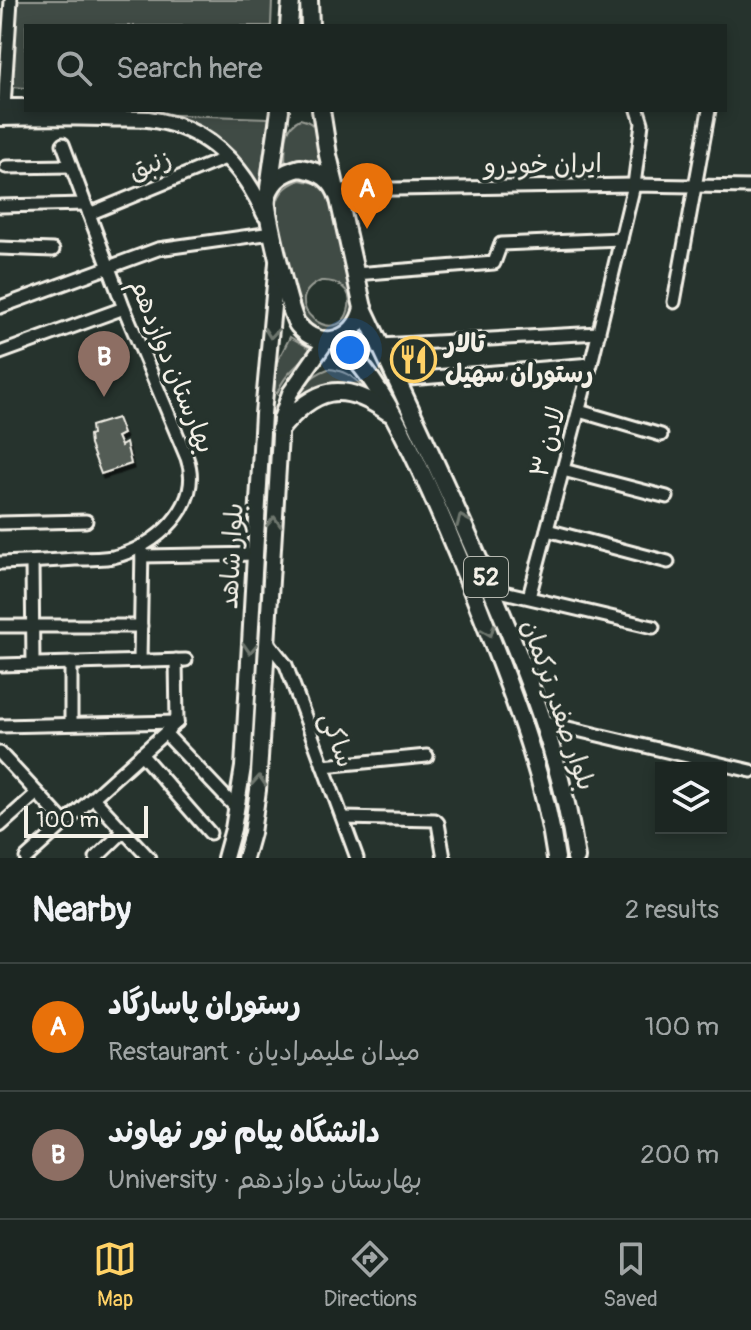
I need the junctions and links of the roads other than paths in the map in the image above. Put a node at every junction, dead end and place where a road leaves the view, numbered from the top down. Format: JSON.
{"nodes":[{"id":1,"x":291,"y":0,"type":"edge"},
{"id":2,"x":309,"y":0,"type":"edge"},
{"id":3,"x":7,"y":6,"type":"edge"},
{"id":4,"x":289,"y":24,"type":"edge"},
{"id":5,"x":310,"y":24,"type":"edge"},
{"id":6,"x":3,"y":66,"type":"edge"},
{"id":7,"x":24,"y":107,"type":"edge"},
{"id":8,"x":2,"y":112,"type":"edge"},
{"id":9,"x":280,"y":112,"type":"edge"},
{"id":10,"x":321,"y":112,"type":"edge"},
{"id":11,"x":639,"y":112,"type":"edge"},
{"id":12,"x":709,"y":112,"type":"edge"},
{"id":13,"x":63,"y":144,"type":"dead end"},
{"id":14,"x":228,"y":157,"type":"junction"},
{"id":15,"x":71,"y":166,"type":"junction"},
{"id":16,"x":6,"y":167,"type":"dead end"},
{"id":17,"x":634,"y":185,"type":"junction"},
{"id":18,"x":694,"y":186,"type":"junction"},
{"id":19,"x":751,"y":187,"type":"edge"},
{"id":20,"x":336,"y":190,"type":"junction"},
{"id":21,"x":267,"y":196,"type":"junction"},
{"id":22,"x":0,"y":206,"type":"edge"},
{"id":23,"x":87,"y":209,"type":"junction"},
{"id":24,"x":272,"y":233,"type":"junction"},
{"id":25,"x":621,"y":239,"type":"junction"},
{"id":26,"x":0,"y":248,"type":"edge"},
{"id":27,"x":53,"y":250,"type":"dead end"},
{"id":28,"x":278,"y":255,"type":"junction"},
{"id":29,"x":109,"y":267,"type":"junction"},
{"id":30,"x":355,"y":274,"type":"junction"},
{"id":31,"x":674,"y":302,"type":"dead end"},
{"id":32,"x":0,"y":307,"type":"edge"},
{"id":33,"x":124,"y":308,"type":"junction"},
{"id":34,"x":363,"y":308,"type":"junction"},
{"id":35,"x":599,"y":333,"type":"junction"},
{"id":36,"x":333,"y":340,"type":"junction"},
{"id":37,"x":380,"y":345,"type":"junction"},
{"id":38,"x":0,"y":353,"type":"edge"},
{"id":39,"x":591,"y":364,"type":"junction"},
{"id":40,"x":397,"y":380,"type":"junction"},
{"id":41,"x":579,"y":411,"type":"junction"},
{"id":42,"x":393,"y":415,"type":"junction"},
{"id":43,"x":280,"y":429,"type":"junction"},
{"id":44,"x":661,"y":435,"type":"dead end"},
{"id":45,"x":563,"y":470,"type":"junction"},
{"id":46,"x":667,"y":497,"type":"dead end"},
{"id":47,"x":86,"y":521,"type":"dead end"},
{"id":48,"x":0,"y":523,"type":"edge"},
{"id":49,"x":547,"y":530,"type":"junction"},
{"id":50,"x":142,"y":551,"type":"junction"},
{"id":51,"x":256,"y":554,"type":"junction"},
{"id":52,"x":32,"y":562,"type":"junction"},
{"id":53,"x":668,"y":562,"type":"dead end"},
{"id":54,"x":0,"y":563,"type":"edge"},
{"id":55,"x":491,"y":589,"type":"junction"},
{"id":56,"x":529,"y":597,"type":"junction"},
{"id":57,"x":0,"y":626,"type":"edge"},
{"id":58,"x":33,"y":626,"type":"junction"},
{"id":59,"x":141,"y":626,"type":"junction"},
{"id":60,"x":653,"y":627,"type":"dead end"},
{"id":61,"x":268,"y":642,"type":"junction"},
{"id":62,"x":140,"y":661,"type":"junction"},
{"id":63,"x":71,"y":663,"type":"junction"},
{"id":64,"x":33,"y":664,"type":"junction"},
{"id":65,"x":0,"y":665,"type":"edge"},
{"id":66,"x":177,"y":722,"type":"junction"},
{"id":67,"x":543,"y":722,"type":"junction"},
{"id":68,"x":71,"y":724,"type":"junction"},
{"id":69,"x":1,"y":728,"type":"edge"},
{"id":70,"x":165,"y":733,"type":"junction"},
{"id":71,"x":0,"y":753,"type":"edge"},
{"id":72,"x":141,"y":754,"type":"junction"},
{"id":73,"x":427,"y":756,"type":"dead end"},
{"id":74,"x":323,"y":766,"type":"junction"},
{"id":75,"x":751,"y":771,"type":"edge"},
{"id":76,"x":37,"y":793,"type":"junction"},
{"id":77,"x":93,"y":798,"type":"junction"},
{"id":78,"x":237,"y":809,"type":"junction"},
{"id":79,"x":343,"y":818,"type":"junction"},
{"id":80,"x":65,"y":823,"type":"junction"},
{"id":81,"x":0,"y":826,"type":"edge"},
{"id":82,"x":124,"y":831,"type":"junction"},
{"id":83,"x":210,"y":833,"type":"dead end"},
{"id":84,"x":246,"y":857,"type":"edge"},
{"id":85,"x":26,"y":858,"type":"edge"},
{"id":86,"x":96,"y":858,"type":"edge"},
{"id":87,"x":149,"y":858,"type":"edge"},
{"id":88,"x":225,"y":858,"type":"edge"},
{"id":89,"x":357,"y":858,"type":"edge"},
{"id":90,"x":444,"y":858,"type":"edge"},
{"id":91,"x":556,"y":858,"type":"edge"},
{"id":92,"x":576,"y":858,"type":"edge"}],
"edges":[{"from":1,"to":4,"type":"highway"},
{"from":2,"to":5,"type":"highway"},
{"from":3,"to":6,"type":"street"},
{"from":6,"to":8,"type":"street"},
{"from":7,"to":8,"type":"main road"},
{"from":8,"to":14,"type":"main road"},
{"from":9,"to":21,"type":"highway","number":"52"},
{"from":10,"to":20,"type":"highway","number":"52"},
{"from":11,"to":17,"type":"street","name":"لادن ۳"},
{"from":12,"to":18,"type":"street"},
{"from":13,"to":15,"type":"street","name":"بهارستان دوازدهم"},
{"from":14,"to":23,"type":"street","name":"زنبق"},
{"from":14,"to":24,"type":"main road"},
{"from":15,"to":16,"type":"street"},
{"from":15,"to":23,"type":"street","name":"بهارستان دوازدهم"},
{"from":17,"to":18,"type":"street","name":"ایران خودرو"},
{"from":17,"to":20,"type":"street","name":"ایران خودرو"},
{"from":17,"to":25,"type":"street","name":"لادن ۳"},
{"from":18,"to":19,"type":"street","name":"ایران خودرو"},
{"from":18,"to":31,"type":"street"},
{"from":20,"to":21,"type":"highway"},
{"from":20,"to":30,"type":"highway","number":"52"},
{"from":21,"to":24,"type":"highway","number":"52"},
{"from":22,"to":23,"type":"street"},
{"from":23,"to":29,"type":"street","name":"بهارستان دوازدهم"},
{"from":24,"to":28,"type":"highway","number":"52"},
{"from":24,"to":29,"type":"street"},
{"from":25,"to":30,"type":"street"},
{"from":25,"to":35,"type":"street","name":"لادن ۳"},
{"from":26,"to":27,"type":"street"},
{"from":28,"to":36,"type":"highway","number":"52"},
{"from":28,"to":51,"type":"main road","name":"بلوار شاهد","one_way":true},
{"from":29,"to":32,"type":"street"},
{"from":29,"to":33,"type":"street","name":"بهارستان دوازدهم"},
{"from":30,"to":34,"type":"highway","number":"52"},
{"from":33,"to":38,"type":"street"},
{"from":33,"to":50,"type":"street","name":"بهارستان دوازدهم"},
{"from":34,"to":36,"type":"highway"},
{"from":34,"to":37,"type":"highway","name":"بلوار صفدر ترکمان","number":"52"},
{"from":35,"to":37,"type":"street"},
{"from":35,"to":39,"type":"street","name":"لادن ۳"},
{"from":36,"to":42,"type":"highway","name":"بلوار صفدر ترکمان","number":"52"},
{"from":36,"to":43,"type":"main road","name":"بلوار شاهد"},
{"from":37,"to":40,"type":"highway","name":"بلوار صفدر ترکمان","number":"52"},
{"from":39,"to":40,"type":"street"},
{"from":39,"to":41,"type":"street","name":"لادن ۳"},
{"from":55,"to":40,"type":"highway","name":"بلوار صفدر ترکمان","number":"52","one_way":true},
{"from":41,"to":44,"type":"street"},
{"from":41,"to":45,"type":"street","name":"لادن ۳"},
{"from":42,"to":43,"type":"highway"},
{"from":42,"to":91,"type":"highway","name":"بلوار صفدر ترکمان","number":"52","one_way":true},
{"from":61,"to":43,"type":"main road","name":"بلوار شاهد","one_way":true},
{"from":45,"to":46,"type":"street"},
{"from":45,"to":49,"type":"street","name":"لادن ۳"},
{"from":47,"to":48,"type":"street"},
{"from":49,"to":53,"type":"street"},
{"from":49,"to":56,"type":"street","name":"لادن ۳"},
{"from":50,"to":51,"type":"street"},
{"from":50,"to":52,"type":"street","name":"بهارستان دوازدهم"},
{"from":50,"to":59,"type":"street"},
{"from":51,"to":78,"type":"main road","name":"بلوار شاهد","one_way":true},
{"from":52,"to":54,"type":"street","name":"بهارستان دوازدهم"},
{"from":52,"to":58,"type":"street"},
{"from":55,"to":56,"type":"street"},
{"from":55,"to":67,"type":"highway","name":"بلوار صفدر ترکمان","number":"52"},
{"from":56,"to":60,"type":"street"},
{"from":57,"to":58,"type":"street"},
{"from":58,"to":59,"type":"street"},
{"from":58,"to":64,"type":"street"},
{"from":59,"to":62,"type":"street"},
{"from":61,"to":74,"type":"street","name":"ساکی"},
{"from":84,"to":61,"type":"main road","name":"بلوار شاهد","one_way":true},
{"from":62,"to":63,"type":"street"},
{"from":62,"to":66,"type":"street"},
{"from":63,"to":64,"type":"street"},
{"from":63,"to":68,"type":"street"},
{"from":64,"to":65,"type":"street"},
{"from":66,"to":68,"type":"street"},
{"from":66,"to":70,"type":"street"},
{"from":67,"to":75,"type":"street"},
{"from":67,"to":92,"type":"highway","name":"بلوار صفدر ترکمان","number":"52"},
{"from":68,"to":69,"type":"street"},
{"from":70,"to":72,"type":"street"},
{"from":70,"to":78,"type":"street"},
{"from":71,"to":76,"type":"street"},
{"from":72,"to":77,"type":"street"},
{"from":72,"to":83,"type":"street"},
{"from":73,"to":74,"type":"street"},
{"from":74,"to":79,"type":"street","name":"ساکی"},
{"from":76,"to":80,"type":"street"},
{"from":76,"to":81,"type":"street"},
{"from":77,"to":80,"type":"street"},
{"from":77,"to":82,"type":"street"},
{"from":78,"to":88,"type":"main road","name":"بلوار شاهد"},
{"from":79,"to":89,"type":"street","name":"ساکی"},
{"from":79,"to":90,"type":"street"},
{"from":80,"to":85,"type":"street"},
{"from":82,"to":86,"type":"street"},
{"from":82,"to":87,"type":"street"}]}
